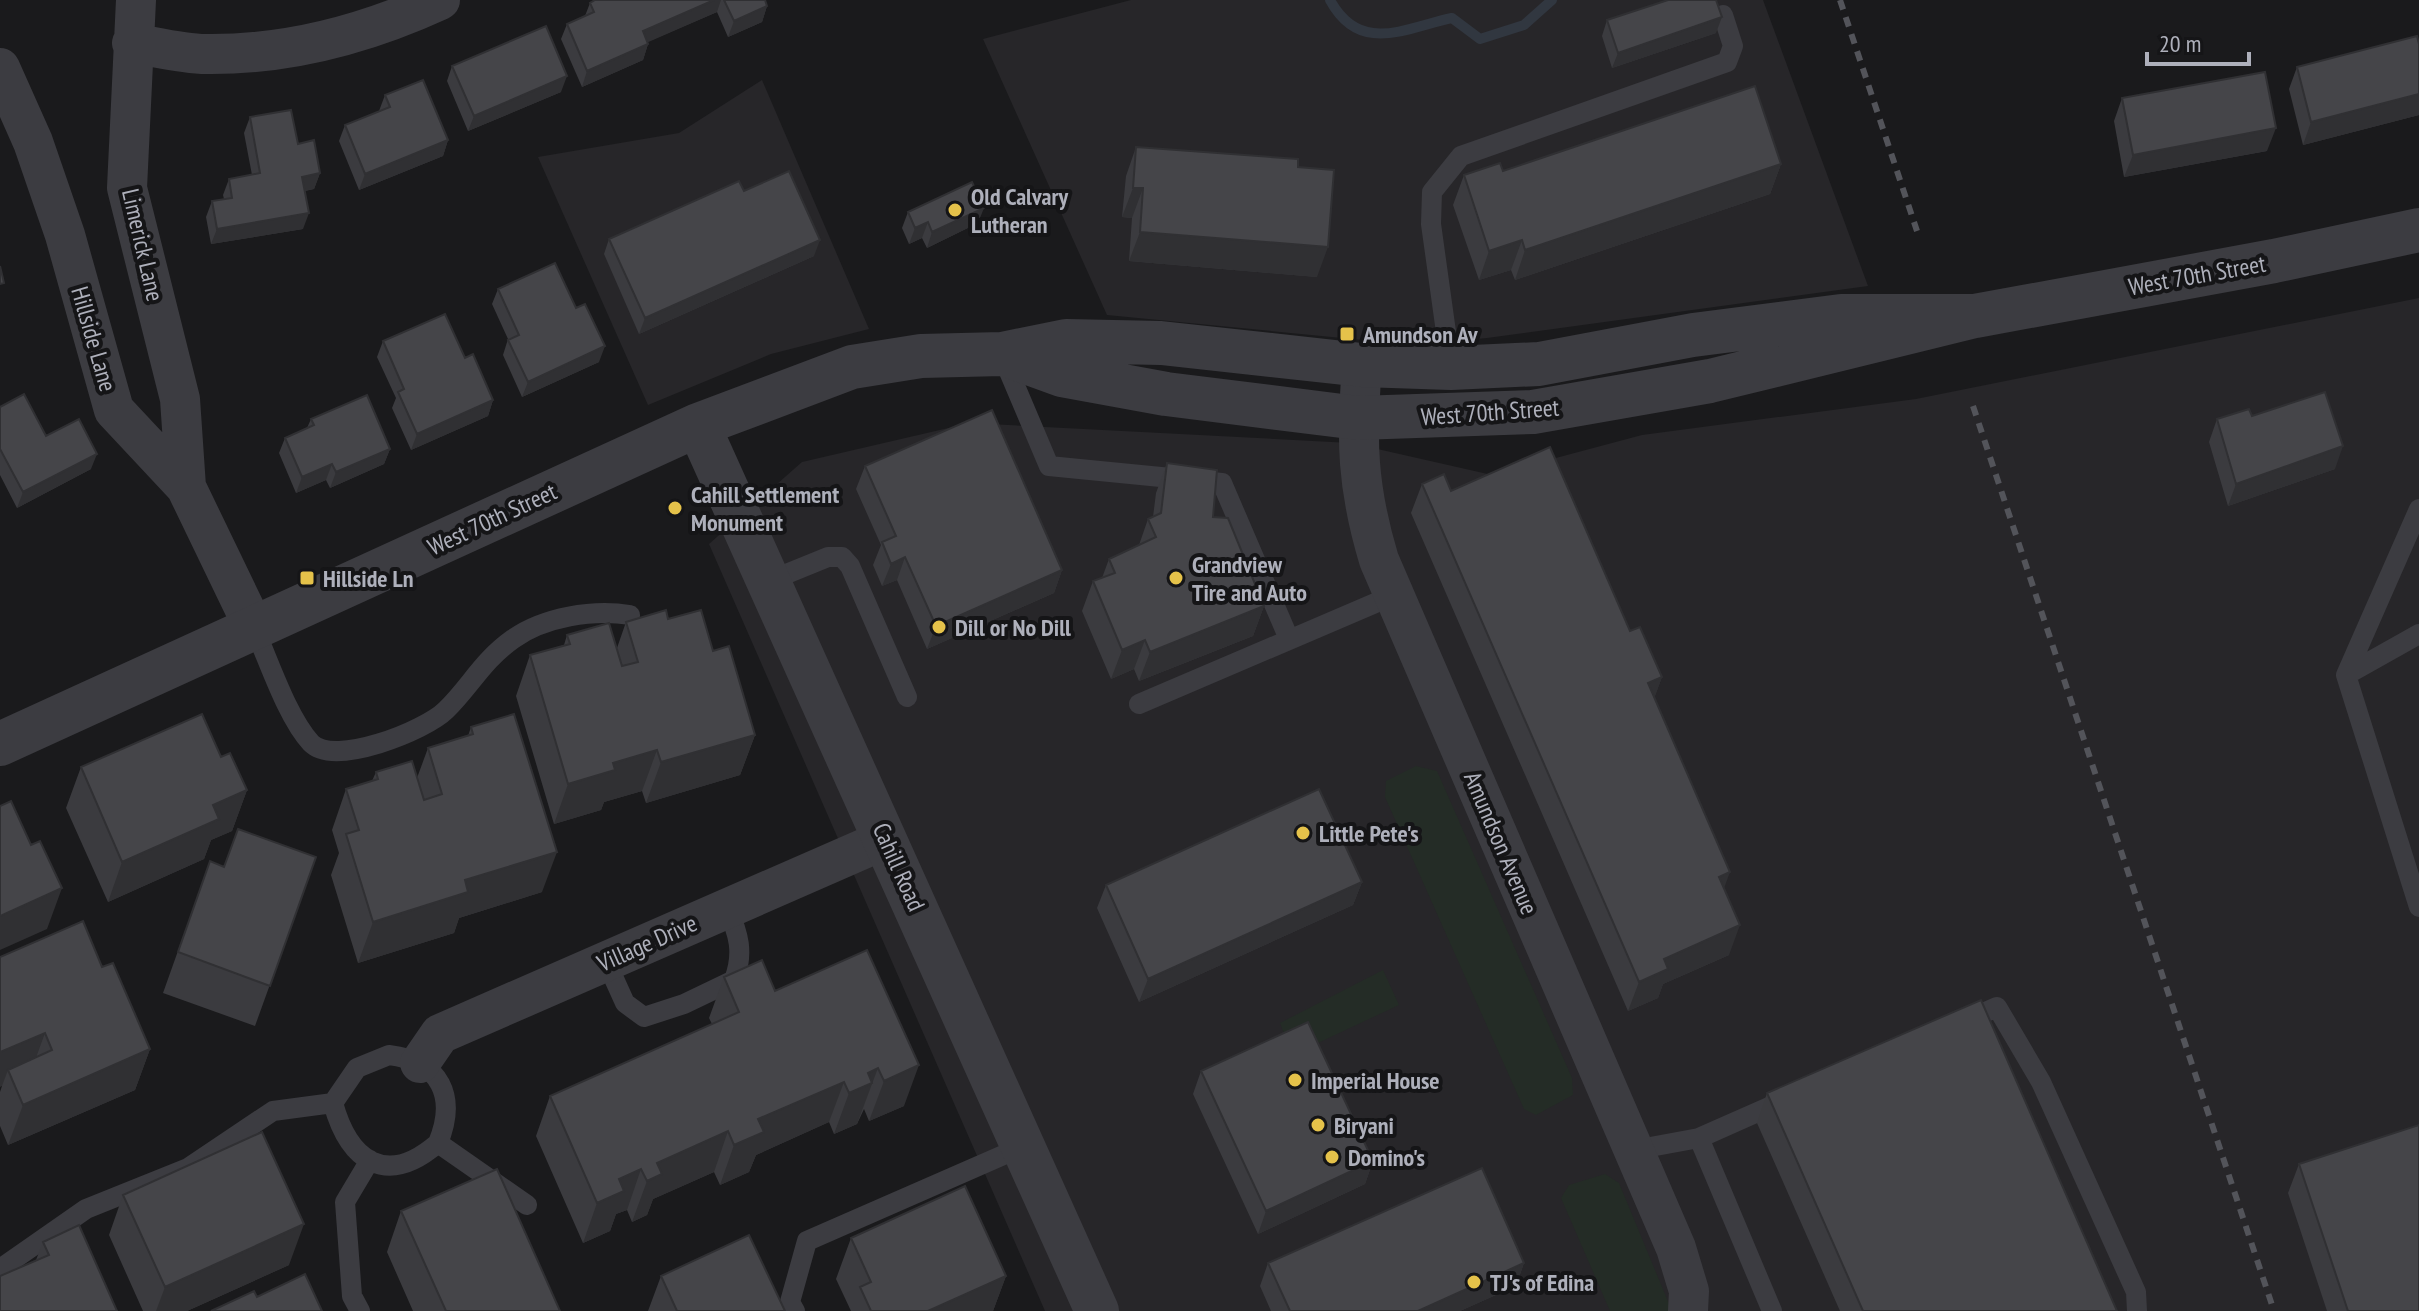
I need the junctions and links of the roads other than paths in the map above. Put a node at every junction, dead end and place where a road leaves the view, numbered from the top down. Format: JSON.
{"nodes":[{"id":1,"x":136,"y":0,"type":"edge"},
{"id":2,"x":440,"y":0,"type":"edge"},
{"id":3,"x":1723,"y":15,"type":"edge"},
{"id":4,"x":132,"y":43,"type":"junction"},
{"id":5,"x":0,"y":68,"type":"edge"},
{"id":6,"x":2419,"y":230,"type":"edge"},
{"id":7,"x":1975,"y":316,"type":"junction"},
{"id":8,"x":1002,"y":354,"type":"junction"},
{"id":9,"x":1362,"y":365,"type":"junction"},
{"id":10,"x":1451,"y":368,"type":"junction"},
{"id":11,"x":1358,"y":418,"type":"junction"},
{"id":12,"x":698,"y":425,"type":"junction"},
{"id":13,"x":186,"y":487,"type":"junction"},
{"id":14,"x":2419,"y":509,"type":"edge"},
{"id":15,"x":769,"y":581,"type":"junction"},
{"id":16,"x":1394,"y":595,"type":"junction"},
{"id":17,"x":630,"y":615,"type":"dead end"},
{"id":18,"x":254,"y":628,"type":"junction"},
{"id":19,"x":2419,"y":634,"type":"edge"},
{"id":20,"x":1289,"y":639,"type":"junction"},
{"id":21,"x":2346,"y":675,"type":"junction"},
{"id":22,"x":907,"y":697,"type":"dead end"},
{"id":23,"x":1139,"y":704,"type":"dead end"},
{"id":24,"x":0,"y":744,"type":"edge"},
{"id":25,"x":886,"y":839,"type":"junction"},
{"id":26,"x":2419,"y":907,"type":"edge"},
{"id":27,"x":727,"y":908,"type":"junction"},
{"id":28,"x":606,"y":961,"type":"junction"},
{"id":29,"x":1940,"y":1032,"type":"edge"},
{"id":30,"x":420,"y":1063,"type":"junction"},
{"id":31,"x":1812,"y":1088,"type":"edge"},
{"id":32,"x":333,"y":1103,"type":"junction"},
{"id":33,"x":1699,"y":1138,"type":"junction"},
{"id":34,"x":438,"y":1143,"type":"junction"},
{"id":35,"x":1024,"y":1146,"type":"junction"},
{"id":36,"x":1634,"y":1150,"type":"junction"},
{"id":37,"x":370,"y":1160,"type":"junction"},
{"id":38,"x":527,"y":1205,"type":"dead end"},
{"id":39,"x":0,"y":1269,"type":"edge"},
{"id":40,"x":360,"y":1311,"type":"edge"},
{"id":41,"x":795,"y":1311,"type":"edge"},
{"id":42,"x":1097,"y":1311,"type":"edge"},
{"id":43,"x":1688,"y":1311,"type":"edge"},
{"id":44,"x":1772,"y":1311,"type":"edge"},
{"id":45,"x":2137,"y":1311,"type":"edge"}],
"edges":[{"from":1,"to":4,"type":"street","name":"Limerick Lane"},
{"from":2,"to":4,"type":"street"},
{"from":3,"to":10,"type":"lane"},
{"from":4,"to":13,"type":"street","name":"Limerick Lane"},
{"from":5,"to":13,"type":"street","name":"Hillside Lane"},
{"from":6,"to":7,"type":"street","name":"West 70th Street"},
{"from":7,"to":10,"type":"street","name":"West 70th Street"},
{"from":7,"to":11,"type":"street","name":"West 70th Street"},
{"from":8,"to":9,"type":"street","name":"West 70th Street"},
{"from":8,"to":11,"type":"street","name":"West 70th Street"},
{"from":8,"to":12,"type":"street","name":"West 70th Street"},
{"from":8,"to":20,"type":"lane"},
{"from":9,"to":10,"type":"street","name":"West 70th Street"},
{"from":9,"to":11,"type":"street","name":"Amundson Avenue"},
{"from":11,"to":16,"type":"street","name":"Amundson Avenue"},
{"from":12,"to":15,"type":"street","name":"Cahill Road"},
{"from":12,"to":18,"type":"street","name":"West 70th Street"},
{"from":13,"to":18,"type":"street","name":"Hillside Lane"},
{"from":14,"to":21,"type":"lane"},
{"from":15,"to":22,"type":"lane"},
{"from":15,"to":25,"type":"street","name":"Cahill Road"},
{"from":16,"to":20,"type":"lane"},
{"from":16,"to":36,"type":"street","name":"Amundson Avenue"},
{"from":17,"to":18,"type":"lane"},
{"from":18,"to":24,"type":"street","name":"West 70th Street"},
{"from":19,"to":21,"type":"lane"},
{"from":20,"to":23,"type":"lane"},
{"from":21,"to":26,"type":"lane"},
{"from":25,"to":27,"type":"street","name":"Village Drive"},
{"from":25,"to":35,"type":"street","name":"Cahill Road"},
{"from":27,"to":28,"type":"street","name":"Village Drive"},
{"from":27,"to":28,"type":"lane"},
{"from":28,"to":30,"type":"street","name":"Village Drive"},
{"from":29,"to":45,"type":"lane"},
{"from":30,"to":32,"type":"lane"},
{"from":30,"to":34,"type":"lane"},
{"from":31,"to":33,"type":"lane"},
{"from":32,"to":37,"type":"lane"},
{"from":32,"to":39,"type":"lane"},
{"from":33,"to":36,"type":"lane"},
{"from":33,"to":44,"type":"lane"},
{"from":34,"to":37,"type":"lane"},
{"from":34,"to":38,"type":"lane"},
{"from":35,"to":41,"type":"lane"},
{"from":35,"to":42,"type":"street","name":"Cahill Road"},
{"from":36,"to":43,"type":"street","name":"Amundson Avenue"},
{"from":37,"to":40,"type":"lane"}]}
